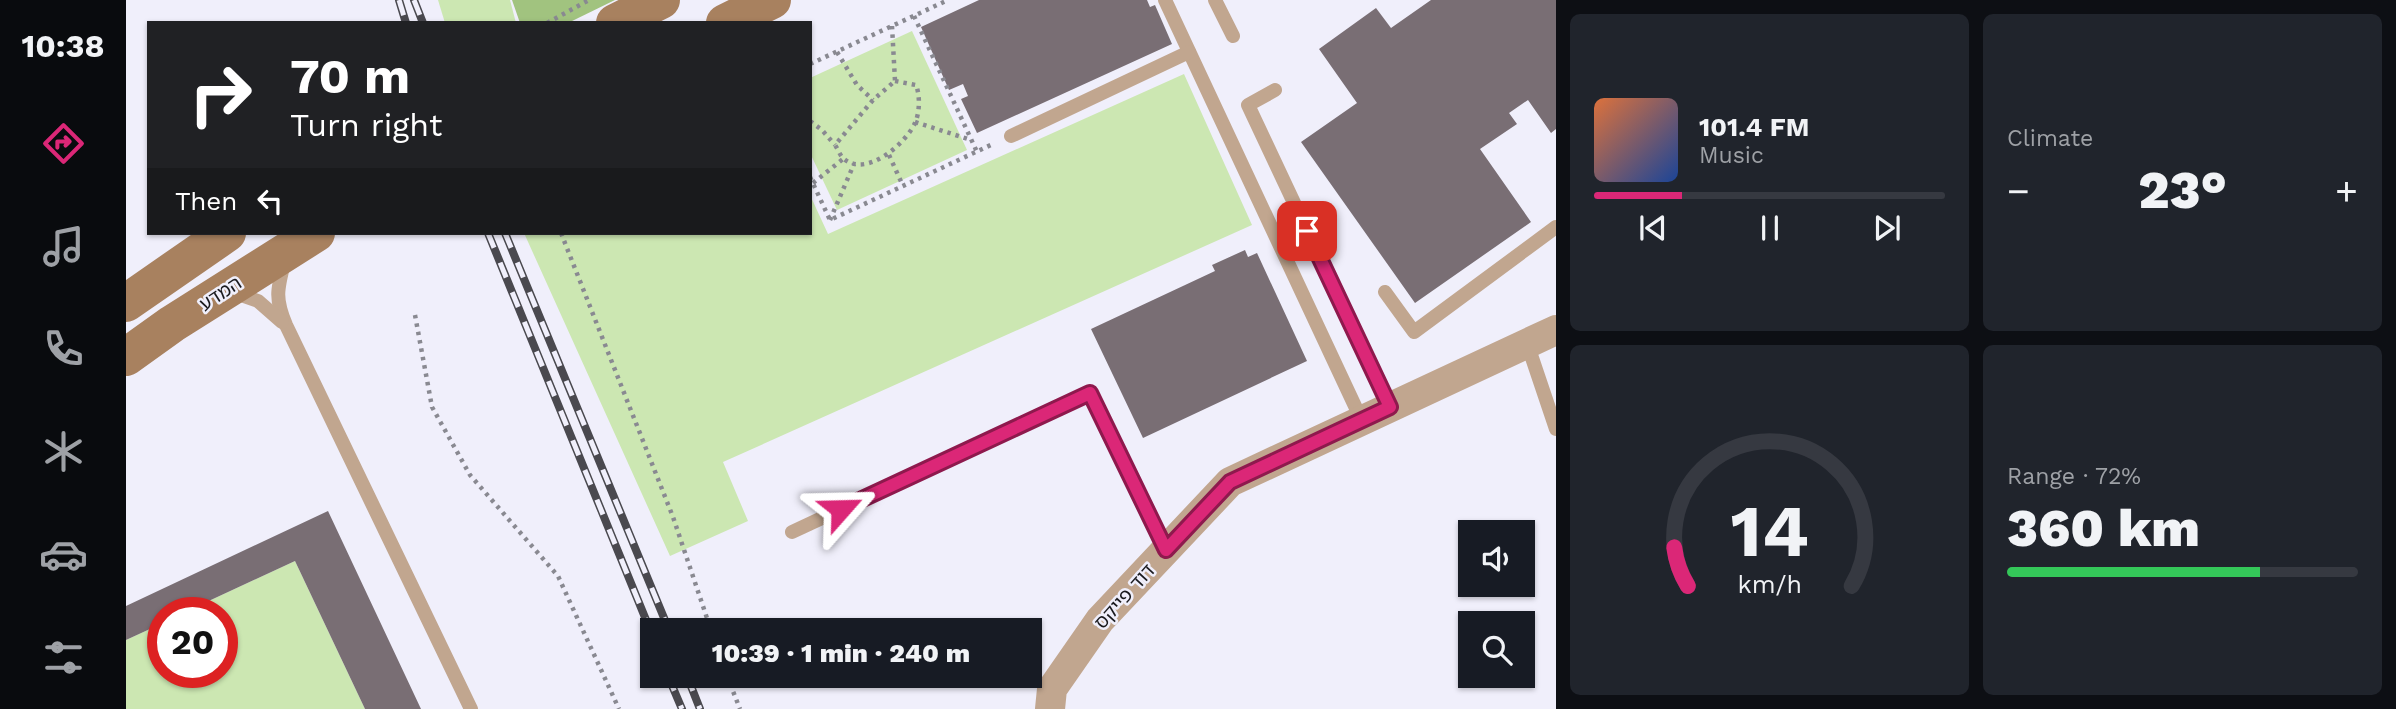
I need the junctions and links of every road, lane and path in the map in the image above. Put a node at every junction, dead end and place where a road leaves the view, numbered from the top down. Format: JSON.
{"nodes":[{"id":1,"x":589,"y":0,"type":"edge"},
{"id":2,"x":661,"y":0,"type":"edge"},
{"id":3,"x":772,"y":0,"type":"edge"},
{"id":4,"x":948,"y":0,"type":"edge"},
{"id":5,"x":1165,"y":0,"type":"edge"},
{"id":6,"x":1215,"y":0,"type":"edge"},
{"id":7,"x":914,"y":16,"type":"junction"},
{"id":8,"x":551,"y":21,"type":"edge"},
{"id":9,"x":619,"y":21,"type":"edge"},
{"id":10,"x":730,"y":21,"type":"edge"},
{"id":11,"x":892,"y":26,"type":"junction"},
{"id":12,"x":1233,"y":36,"type":"dead end"},
{"id":13,"x":837,"y":52,"type":"junction"},
{"id":14,"x":1189,"y":52,"type":"junction"},
{"id":15,"x":812,"y":63,"type":"edge"},
{"id":16,"x":895,"y":81,"type":"junction"},
{"id":17,"x":1275,"y":90,"type":"dead end"},
{"id":18,"x":873,"y":100,"type":"junction"},
{"id":19,"x":812,"y":122,"type":"edge"},
{"id":20,"x":915,"y":122,"type":"junction"},
{"id":21,"x":1011,"y":136,"type":"joint"},
{"id":22,"x":972,"y":140,"type":"junction"},
{"id":23,"x":835,"y":145,"type":"junction"},
{"id":24,"x":977,"y":152,"type":"junction"},
{"id":25,"x":889,"y":155,"type":"junction"},
{"id":26,"x":843,"y":159,"type":"junction"},
{"id":27,"x":854,"y":164,"type":"junction"},
{"id":28,"x":812,"y":180,"type":"edge"},
{"id":29,"x":903,"y":186,"type":"junction"},
{"id":30,"x":830,"y":220,"type":"junction"},
{"id":31,"x":1556,"y":228,"type":"edge"},
{"id":32,"x":224,"y":235,"type":"edge"},
{"id":33,"x":562,"y":235,"type":"edge"},
{"id":34,"x":301,"y":242,"type":"edge"},
{"id":35,"x":225,"y":290,"type":"junction"},
{"id":36,"x":1385,"y":292,"type":"dead end"},
{"id":37,"x":126,"y":303,"type":"edge"},
{"id":38,"x":415,"y":315,"type":"dead end"},
{"id":39,"x":286,"y":325,"type":"junction"},
{"id":40,"x":1556,"y":330,"type":"edge"},
{"id":41,"x":1527,"y":344,"type":"junction"},
{"id":42,"x":126,"y":357,"type":"edge"},
{"id":43,"x":1390,"y":407,"type":"junction"},
{"id":44,"x":1362,"y":421,"type":"junction"},
{"id":45,"x":1556,"y":429,"type":"edge"},
{"id":46,"x":792,"y":532,"type":"dead end"},
{"id":47,"x":1166,"y":550,"type":"junction"},
{"id":48,"x":707,"y":618,"type":"edge"},
{"id":49,"x":732,"y":688,"type":"edge"},
{"id":50,"x":471,"y":709,"type":"edge"},
{"id":51,"x":619,"y":709,"type":"edge"},
{"id":52,"x":740,"y":709,"type":"edge"},
{"id":53,"x":1050,"y":709,"type":"edge"}],
"edges":[{"from":1,"to":8,"type":"path"},
{"from":2,"to":9,"type":"main road"},
{"from":3,"to":10,"type":"main road"},
{"from":4,"to":7,"type":"path"},
{"from":5,"to":14,"type":"lane"},
{"from":6,"to":12,"type":"lane"},
{"from":7,"to":11,"type":"path"},
{"from":7,"to":22,"type":"path"},
{"from":11,"to":13,"type":"path"},
{"from":11,"to":16,"type":"path"},
{"from":13,"to":15,"type":"path"},
{"from":13,"to":18,"type":"path"},
{"from":14,"to":21,"type":"lane"},
{"from":14,"to":44,"type":"lane"},
{"from":16,"to":18,"type":"path"},
{"from":16,"to":20,"type":"path"},
{"from":17,"to":43,"type":"lane"},
{"from":18,"to":23,"type":"path"},
{"from":19,"to":23,"type":"path"},
{"from":20,"to":22,"type":"path"},
{"from":20,"to":25,"type":"path"},
{"from":21,"to":24,"type":"path"},
{"from":22,"to":24,"type":"path"},
{"from":23,"to":26,"type":"path"},
{"from":24,"to":29,"type":"path"},
{"from":25,"to":27,"type":"path"},
{"from":25,"to":29,"type":"path"},
{"from":26,"to":27,"type":"path"},
{"from":26,"to":28,"type":"path"},
{"from":27,"to":30,"type":"path"},
{"from":28,"to":30,"type":"path"},
{"from":29,"to":30,"type":"path"},
{"from":31,"to":36,"type":"lane"},
{"from":32,"to":37,"type":"main road"},
{"from":33,"to":48,"type":"path"},
{"from":34,"to":35,"type":"main road","name":"המדע"},
{"from":34,"to":39,"type":"lane"},
{"from":35,"to":39,"type":"lane"},
{"from":35,"to":42,"type":"main road","name":"המדע"},
{"from":38,"to":51,"type":"path"},
{"from":39,"to":50,"type":"lane"},
{"from":40,"to":41,"type":"street","name":"דוד פייקס"},
{"from":41,"to":43,"type":"street","name":"דוד פייקס"},
{"from":41,"to":45,"type":"lane"},
{"from":43,"to":44,"type":"street","name":"דוד פייקס"},
{"from":44,"to":47,"type":"street","name":"דוד פייקס"},
{"from":46,"to":47,"type":"lane"},
{"from":47,"to":53,"type":"street","name":"דוד פייקס"},
{"from":49,"to":52,"type":"path"}]}
